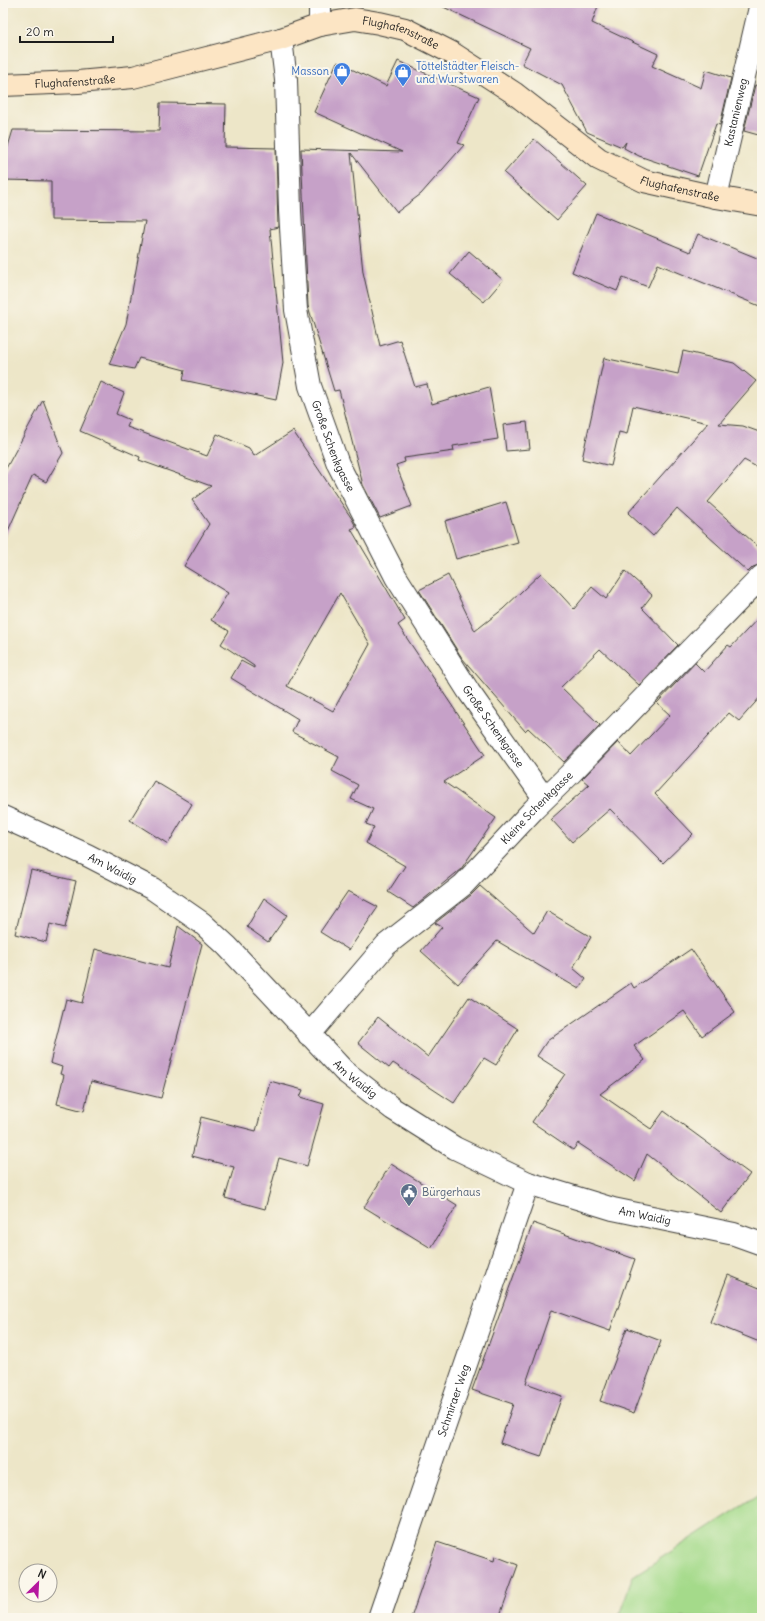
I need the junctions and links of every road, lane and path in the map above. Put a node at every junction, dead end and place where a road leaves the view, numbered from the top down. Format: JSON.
{"nodes":[{"id":1,"x":320,"y":3,"type":"edge"},
{"id":2,"x":761,"y":3,"type":"edge"},
{"id":3,"x":320,"y":24,"type":"junction"},
{"id":4,"x":281,"y":39,"type":"junction"},
{"id":5,"x":3,"y":85,"type":"edge"},
{"id":6,"x":716,"y":198,"type":"junction"},
{"id":7,"x":762,"y":205,"type":"edge"},
{"id":8,"x":762,"y":576,"type":"edge"},
{"id":9,"x":544,"y":798,"type":"junction"},
{"id":10,"x":3,"y":817,"type":"edge"},
{"id":11,"x":309,"y":1035,"type":"junction"},
{"id":12,"x":528,"y":1183,"type":"junction"},
{"id":13,"x":762,"y":1244,"type":"edge"},
{"id":14,"x":379,"y":1618,"type":"edge"}],
"edges":[{"from":1,"to":3,"type":"street"},
{"from":2,"to":6,"type":"street","name":"Kastanienweg"},
{"from":3,"to":4,"type":"street","name":"Flughafenstraße"},
{"from":3,"to":6,"type":"street","name":"Flughafenstraße"},
{"from":4,"to":5,"type":"street","name":"Flughafenstraße"},
{"from":4,"to":9,"type":"street","name":"Große Schenkgasse"},
{"from":6,"to":7,"type":"street","name":"Flughafenstraße"},
{"from":8,"to":9,"type":"street","name":"Kleine Schenkgasse"},
{"from":9,"to":11,"type":"street","name":"Kleine Schenkgasse"},
{"from":10,"to":11,"type":"street","name":"Am Waidig"},
{"from":11,"to":12,"type":"street","name":"Am Waidig"},
{"from":12,"to":13,"type":"street","name":"Am Waidig"},
{"from":12,"to":14,"type":"street","name":"Schmiraer Weg"}]}
